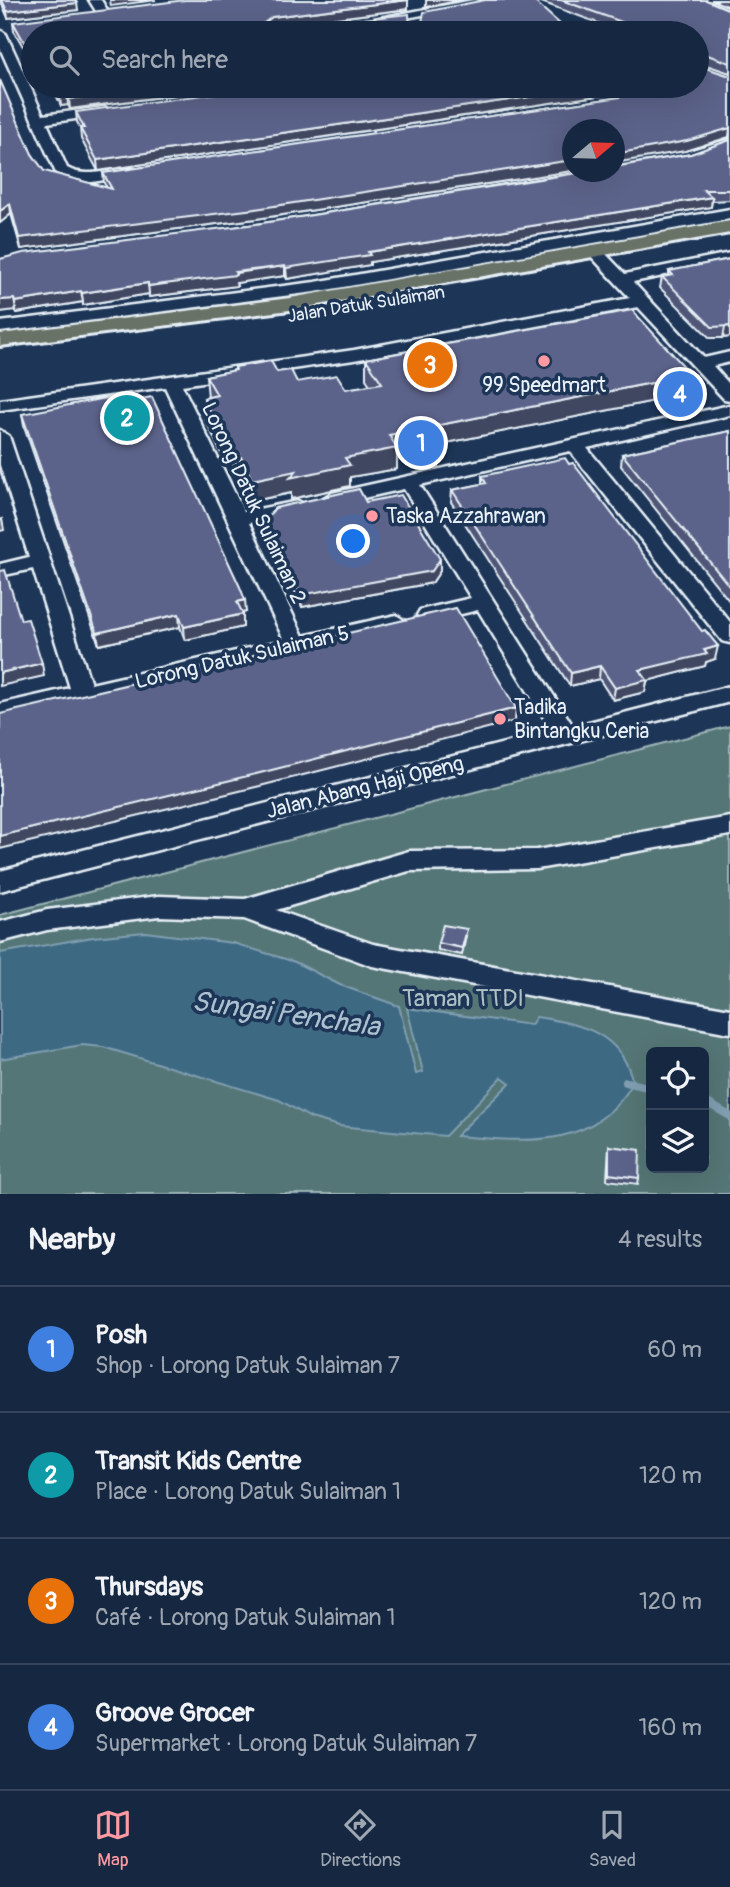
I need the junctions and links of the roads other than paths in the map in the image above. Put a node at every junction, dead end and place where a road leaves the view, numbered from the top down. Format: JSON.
{"nodes":[{"id":1,"x":96,"y":0,"type":"edge"},
{"id":2,"x":495,"y":0,"type":"edge"},
{"id":3,"x":103,"y":13,"type":"edge"},
{"id":4,"x":369,"y":21,"type":"edge"},
{"id":5,"x":0,"y":34,"type":"edge"},
{"id":6,"x":21,"y":66,"type":"edge"},
{"id":7,"x":15,"y":67,"type":"junction"},
{"id":8,"x":21,"y":81,"type":"edge"},
{"id":9,"x":28,"y":98,"type":"edge"},
{"id":10,"x":118,"y":110,"type":"edge"},
{"id":11,"x":38,"y":120,"type":"junction"},
{"id":12,"x":140,"y":171,"type":"edge"},
{"id":13,"x":730,"y":214,"type":"edge"},
{"id":14,"x":730,"y":228,"type":"edge"},
{"id":15,"x":730,"y":243,"type":"edge"},
{"id":16,"x":601,"y":258,"type":"junction"},
{"id":17,"x":730,"y":258,"type":"edge"},
{"id":18,"x":621,"y":280,"type":"junction"},
{"id":19,"x":642,"y":301,"type":"junction"},
{"id":20,"x":195,"y":309,"type":"junction"},
{"id":21,"x":0,"y":327,"type":"edge"},
{"id":22,"x":0,"y":340,"type":"edge"},
{"id":23,"x":0,"y":354,"type":"edge"},
{"id":24,"x":730,"y":358,"type":"edge"},
{"id":25,"x":700,"y":363,"type":"junction"},
{"id":26,"x":171,"y":380,"type":"junction"},
{"id":27,"x":730,"y":395,"type":"edge"},
{"id":28,"x":0,"y":405,"type":"edge"},
{"id":29,"x":730,"y":410,"type":"edge"},
{"id":30,"x":0,"y":436,"type":"edge"},
{"id":31,"x":575,"y":445,"type":"junction"},
{"id":32,"x":409,"y":482,"type":"junction"},
{"id":33,"x":236,"y":520,"type":"junction"},
{"id":34,"x":40,"y":561,"type":"junction"},
{"id":35,"x":0,"y":570,"type":"edge"},
{"id":36,"x":484,"y":602,"type":"junction"},
{"id":37,"x":730,"y":636,"type":"edge"},
{"id":38,"x":297,"y":645,"type":"junction"},
{"id":39,"x":83,"y":693,"type":"junction"},
{"id":40,"x":730,"y":694,"type":"edge"},
{"id":41,"x":0,"y":712,"type":"edge"},
{"id":42,"x":567,"y":736,"type":"junction"},
{"id":43,"x":730,"y":826,"type":"edge"},
{"id":44,"x":0,"y":881,"type":"edge"},
{"id":45,"x":245,"y":909,"type":"junction"},
{"id":46,"x":0,"y":932,"type":"edge"},
{"id":47,"x":730,"y":1021,"type":"edge"}],
"edges":[{"from":1,"to":3,"type":"street"},
{"from":2,"to":4,"type":"street"},
{"from":5,"to":7,"type":"street"},
{"from":6,"to":7,"type":"street"},
{"from":7,"to":8,"type":"street"},
{"from":9,"to":11,"type":"street"},
{"from":10,"to":11,"type":"street"},
{"from":11,"to":12,"type":"street"},
{"from":13,"to":20,"type":"street","name":"Jalan Datuk Sulaiman"},
{"from":14,"to":16,"type":"main road","name":"Jalan Datuk Sulaiman"},
{"from":15,"to":16,"type":"main road","name":"Jalan Datuk Sulaiman"},
{"from":16,"to":18,"type":"street"},
{"from":16,"to":20,"type":"main road","name":"Jalan Datuk Sulaiman"},
{"from":16,"to":23,"type":"main road","name":"Jalan Datuk Sulaiman"},
{"from":17,"to":18,"type":"street"},
{"from":18,"to":19,"type":"street"},
{"from":19,"to":25,"type":"street"},
{"from":19,"to":26,"type":"street"},
{"from":20,"to":21,"type":"street","name":"Jalan Datuk Sulaiman"},
{"from":20,"to":22,"type":"main road","name":"Jalan Datuk Sulaiman"},
{"from":24,"to":25,"type":"street"},
{"from":25,"to":27,"type":"street"},
{"from":26,"to":28,"type":"street"},
{"from":26,"to":33,"type":"street","name":"Lorong Datuk Sulaiman 2"},
{"from":29,"to":31,"type":"street"},
{"from":30,"to":34,"type":"street"},
{"from":31,"to":32,"type":"street"},
{"from":31,"to":37,"type":"street"},
{"from":32,"to":33,"type":"street"},
{"from":32,"to":36,"type":"street"},
{"from":33,"to":38,"type":"street","name":"Lorong Datuk Sulaiman 2"},
{"from":34,"to":35,"type":"street"},
{"from":34,"to":39,"type":"street"},
{"from":36,"to":38,"type":"street","name":"Lorong Datuk Sulaiman 5"},
{"from":36,"to":42,"type":"street"},
{"from":38,"to":39,"type":"street","name":"Lorong Datuk Sulaiman 5"},
{"from":39,"to":41,"type":"street","name":"Lorong Datuk Sulaiman 5"},
{"from":40,"to":42,"type":"street","name":"Jalan Abang Haji Openg"},
{"from":42,"to":44,"type":"street","name":"Jalan Abang Haji Openg"},
{"from":43,"to":45,"type":"street"},
{"from":45,"to":46,"type":"street"},
{"from":45,"to":47,"type":"street"}]}
